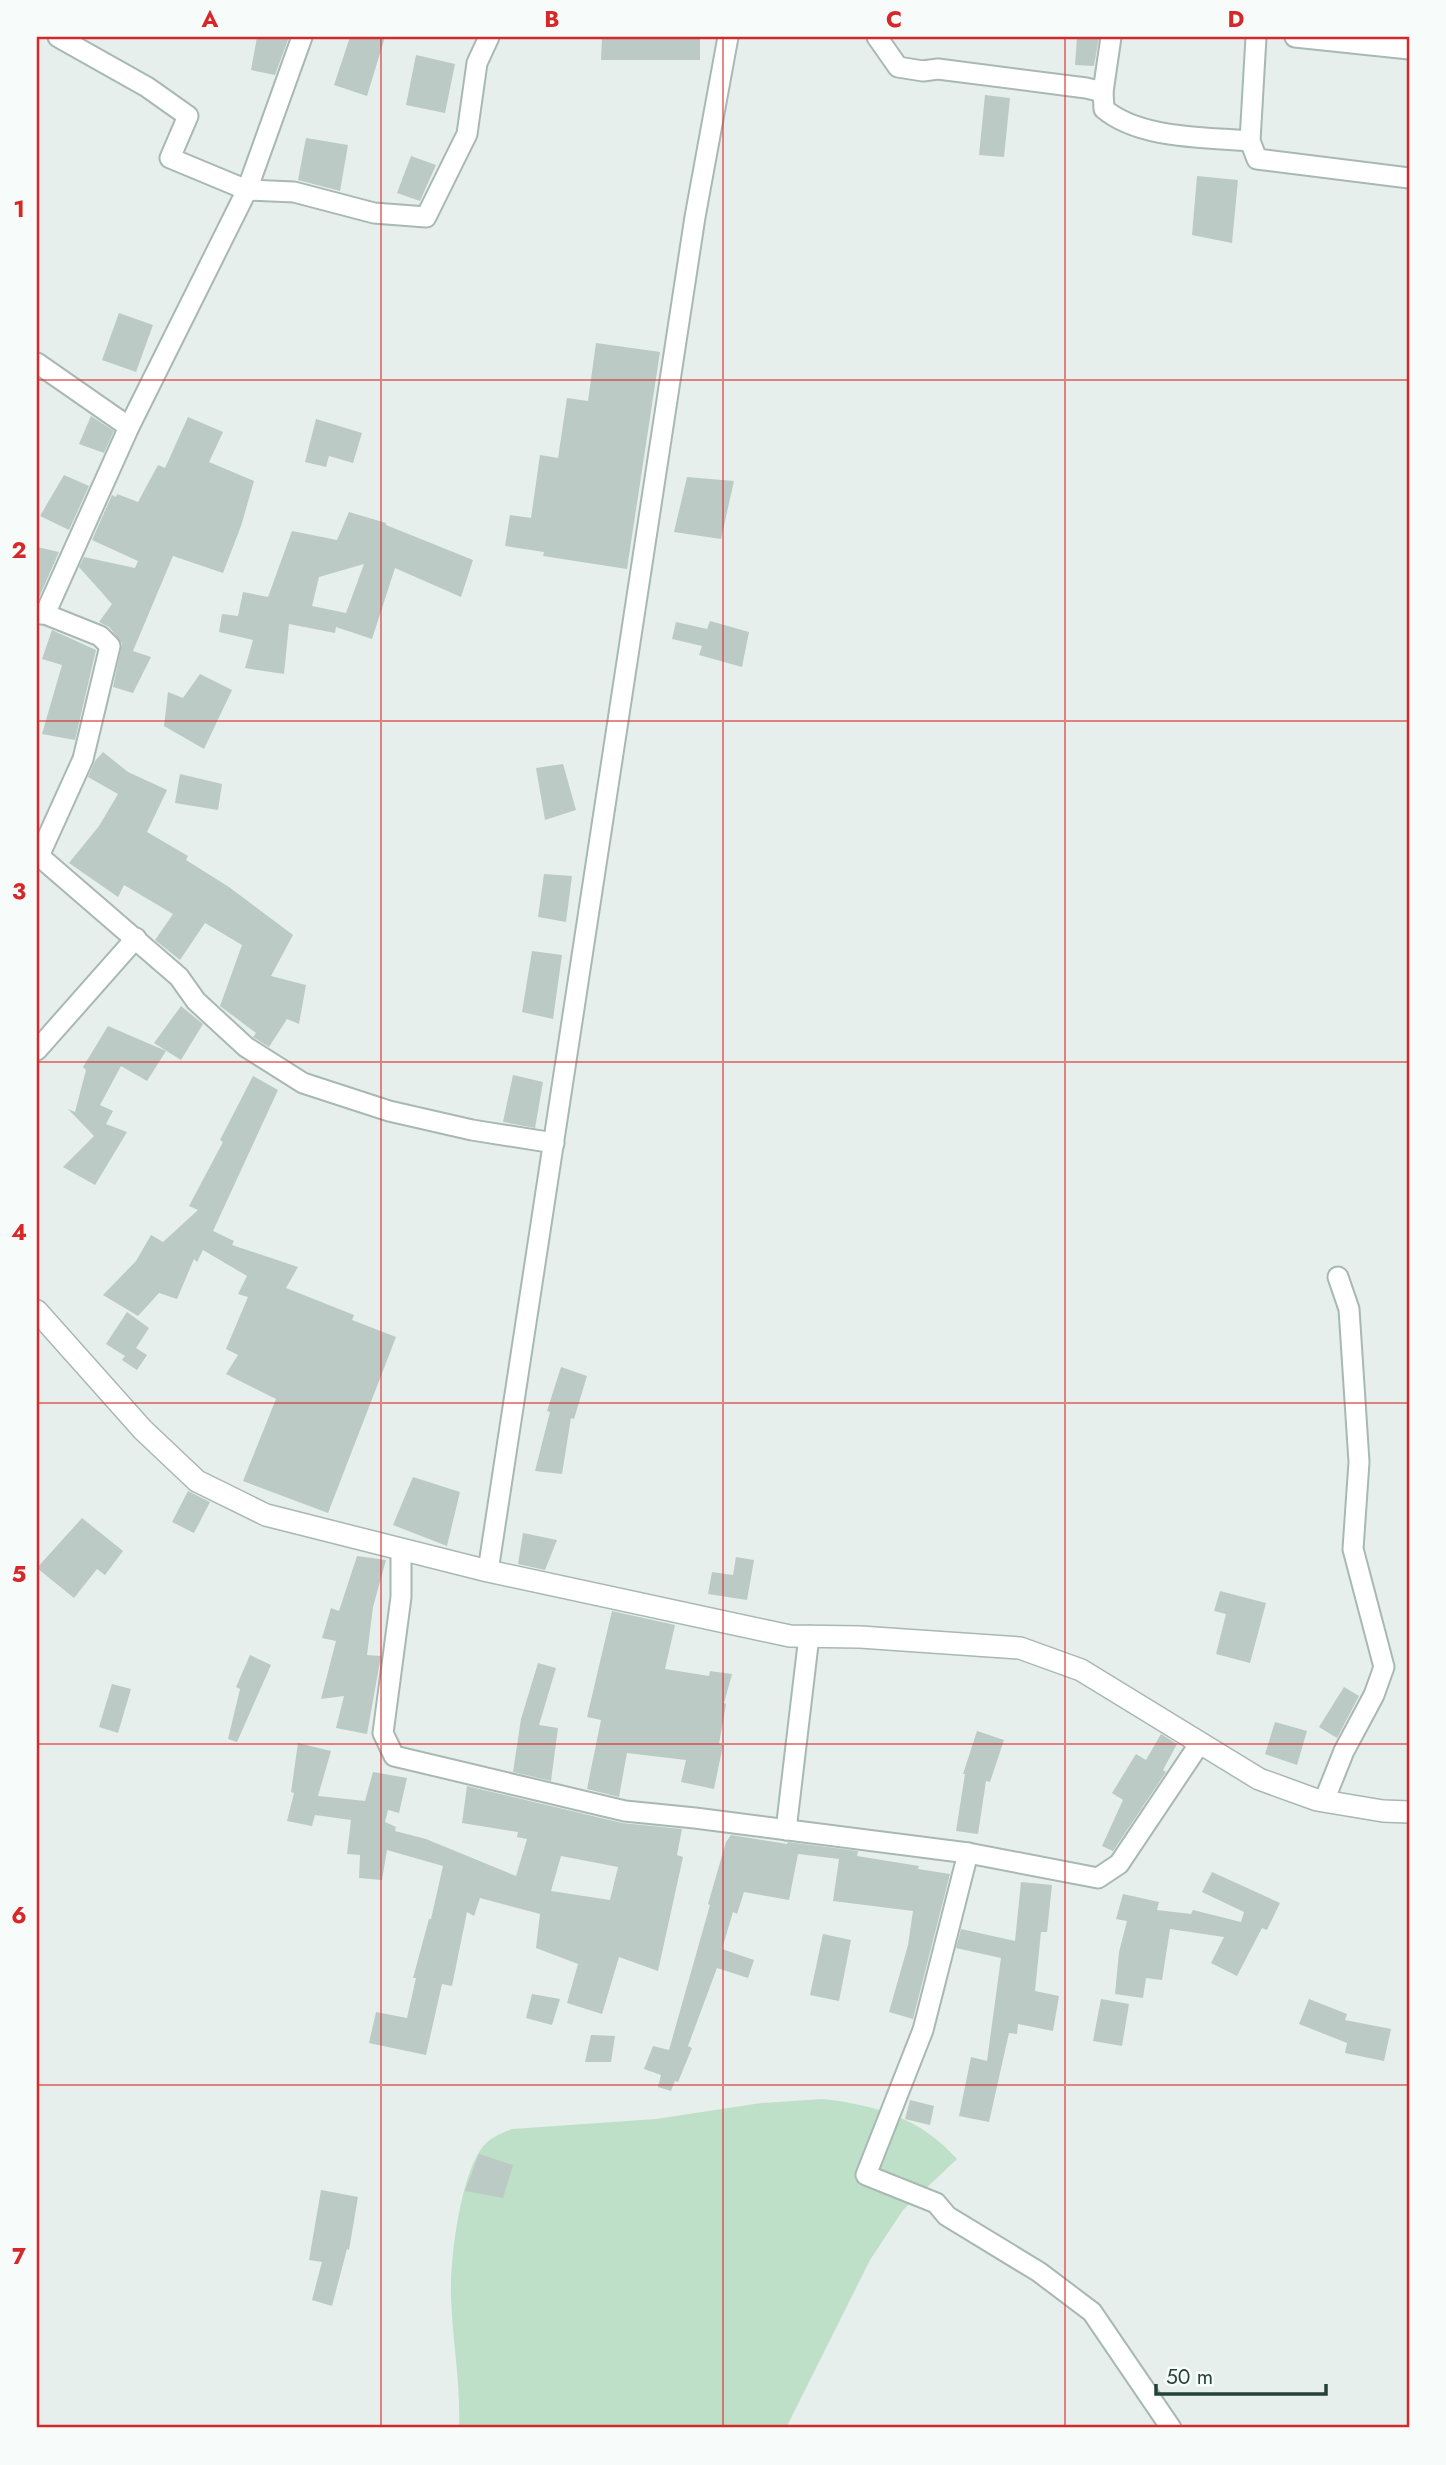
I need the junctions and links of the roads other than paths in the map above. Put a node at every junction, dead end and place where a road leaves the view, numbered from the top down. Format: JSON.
{"nodes":[{"id":1,"x":58,"y":37,"type":"edge"},
{"id":2,"x":302,"y":37,"type":"edge"},
{"id":3,"x":489,"y":37,"type":"edge"},
{"id":4,"x":728,"y":37,"type":"edge"},
{"id":5,"x":877,"y":37,"type":"edge"},
{"id":6,"x":1111,"y":37,"type":"edge"},
{"id":7,"x":1256,"y":37,"type":"edge"},
{"id":8,"x":1295,"y":37,"type":"edge"},
{"id":9,"x":1409,"y":49,"type":"edge"},
{"id":10,"x":1103,"y":92,"type":"junction"},
{"id":11,"x":1250,"y":141,"type":"junction"},
{"id":12,"x":1409,"y":178,"type":"edge"},
{"id":13,"x":247,"y":190,"type":"junction"},
{"id":14,"x":37,"y":363,"type":"edge"},
{"id":15,"x":129,"y":427,"type":"junction"},
{"id":16,"x":41,"y":614,"type":"edge"},
{"id":17,"x":136,"y":938,"type":"junction"},
{"id":18,"x":37,"y":1050,"type":"edge"},
{"id":19,"x":554,"y":1143,"type":"junction"},
{"id":20,"x":1338,"y":1277,"type":"dead end"},
{"id":21,"x":37,"y":1311,"type":"edge"},
{"id":22,"x":401,"y":1549,"type":"junction"},
{"id":23,"x":488,"y":1571,"type":"junction"},
{"id":24,"x":809,"y":1636,"type":"junction"},
{"id":25,"x":1200,"y":1743,"type":"junction"},
{"id":26,"x":1324,"y":1801,"type":"junction"},
{"id":27,"x":1409,"y":1812,"type":"edge"},
{"id":28,"x":786,"y":1830,"type":"junction"},
{"id":29,"x":968,"y":1853,"type":"junction"},
{"id":30,"x":1171,"y":2428,"type":"edge"}],
"edges":[{"from":1,"to":13,"type":"street"},
{"from":2,"to":13,"type":"street"},
{"from":3,"to":13,"type":"street"},
{"from":4,"to":19,"type":"street"},
{"from":5,"to":10,"type":"street"},
{"from":6,"to":10,"type":"street"},
{"from":7,"to":11,"type":"street"},
{"from":8,"to":9,"type":"street"},
{"from":10,"to":11,"type":"street"},
{"from":11,"to":12,"type":"street"},
{"from":13,"to":15,"type":"street"},
{"from":14,"to":15,"type":"street"},
{"from":15,"to":16,"type":"street"},
{"from":16,"to":17,"type":"street"},
{"from":17,"to":18,"type":"street"},
{"from":17,"to":19,"type":"street"},
{"from":19,"to":23,"type":"street"},
{"from":20,"to":26,"type":"street"},
{"from":21,"to":22,"type":"street"},
{"from":22,"to":23,"type":"street"},
{"from":22,"to":28,"type":"street"},
{"from":23,"to":24,"type":"street"},
{"from":24,"to":25,"type":"street"},
{"from":24,"to":28,"type":"street"},
{"from":25,"to":26,"type":"street"},
{"from":25,"to":29,"type":"street"},
{"from":26,"to":27,"type":"street"},
{"from":28,"to":29,"type":"street"},
{"from":29,"to":30,"type":"street"}]}
